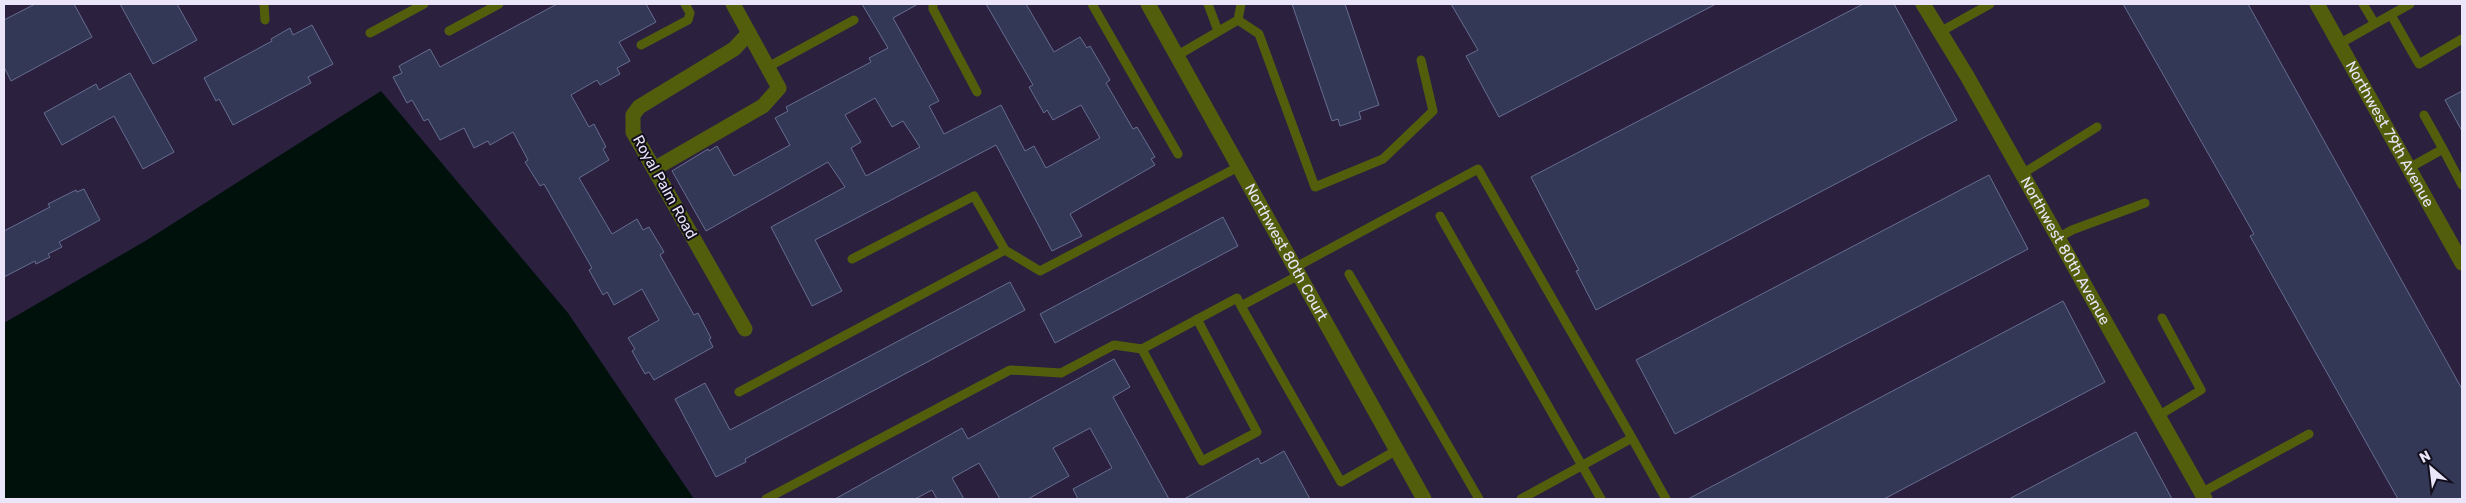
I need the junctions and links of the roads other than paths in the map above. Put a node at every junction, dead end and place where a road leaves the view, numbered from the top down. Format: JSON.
{"nodes":[{"id":1,"x":264,"y":4,"type":"edge"},
{"id":2,"x":424,"y":4,"type":"edge"},
{"id":3,"x":500,"y":4,"type":"edge"},
{"id":4,"x":685,"y":4,"type":"edge"},
{"id":5,"x":733,"y":4,"type":"edge"},
{"id":6,"x":932,"y":4,"type":"edge"},
{"id":7,"x":1092,"y":4,"type":"edge"},
{"id":8,"x":1148,"y":4,"type":"edge"},
{"id":9,"x":1208,"y":4,"type":"edge"},
{"id":10,"x":1241,"y":4,"type":"edge"},
{"id":11,"x":1923,"y":4,"type":"edge"},
{"id":12,"x":1990,"y":4,"type":"edge"},
{"id":13,"x":2317,"y":4,"type":"edge"},
{"id":14,"x":2363,"y":4,"type":"edge"},
{"id":15,"x":2410,"y":4,"type":"edge"},
{"id":16,"x":2390,"y":15,"type":"junction"},
{"id":17,"x":265,"y":20,"type":"dead end"},
{"id":18,"x":854,"y":20,"type":"dead end"},
{"id":19,"x":1238,"y":20,"type":"junction"},
{"id":20,"x":2375,"y":24,"type":"junction"},
{"id":21,"x":449,"y":31,"type":"dead end"},
{"id":22,"x":1218,"y":31,"type":"junction"},
{"id":23,"x":1940,"y":32,"type":"junction"},
{"id":24,"x":370,"y":33,"type":"dead end"},
{"id":25,"x":749,"y":33,"type":"junction"},
{"id":26,"x":2462,"y":40,"type":"edge"},
{"id":27,"x":2339,"y":44,"type":"junction"},
{"id":28,"x":641,"y":45,"type":"dead end"},
{"id":29,"x":1178,"y":55,"type":"junction"},
{"id":30,"x":1421,"y":60,"type":"dead end"},
{"id":31,"x":768,"y":67,"type":"junction"},
{"id":32,"x":977,"y":92,"type":"dead end"},
{"id":33,"x":2424,"y":115,"type":"dead end"},
{"id":34,"x":2097,"y":127,"type":"dead end"},
{"id":35,"x":2443,"y":149,"type":"junction"},
{"id":36,"x":1178,"y":154,"type":"dead end"},
{"id":37,"x":1240,"y":166,"type":"junction"},
{"id":38,"x":2408,"y":168,"type":"junction"},
{"id":39,"x":654,"y":169,"type":"junction"},
{"id":40,"x":2022,"y":174,"type":"junction"},
{"id":41,"x":2462,"y":185,"type":"edge"},
{"id":42,"x":2145,"y":203,"type":"dead end"},
{"id":43,"x":1440,"y":216,"type":"dead end"},
{"id":44,"x":2058,"y":238,"type":"junction"},
{"id":45,"x":1005,"y":250,"type":"junction"},
{"id":46,"x":852,"y":259,"type":"dead end"},
{"id":47,"x":2462,"y":263,"type":"edge"},
{"id":48,"x":1297,"y":271,"type":"junction"},
{"id":49,"x":1349,"y":274,"type":"dead end"},
{"id":50,"x":1241,"y":306,"type":"junction"},
{"id":51,"x":2162,"y":318,"type":"dead end"},
{"id":52,"x":1197,"y":319,"type":"junction"},
{"id":53,"x":745,"y":329,"type":"dead end"},
{"id":54,"x":1142,"y":349,"type":"junction"},
{"id":55,"x":739,"y":392,"type":"dead end"},
{"id":56,"x":2158,"y":416,"type":"junction"},
{"id":57,"x":2309,"y":434,"type":"dead end"},
{"id":58,"x":1632,"y":438,"type":"junction"},
{"id":59,"x":1397,"y":450,"type":"junction"},
{"id":60,"x":1583,"y":465,"type":"junction"},
{"id":61,"x":2203,"y":496,"type":"edge"},
{"id":62,"x":1422,"y":498,"type":"edge"},
{"id":63,"x":766,"y":499,"type":"edge"},
{"id":64,"x":1479,"y":499,"type":"edge"},
{"id":65,"x":1521,"y":499,"type":"edge"},
{"id":66,"x":1601,"y":499,"type":"edge"},
{"id":67,"x":1666,"y":499,"type":"edge"}],
"edges":[{"from":1,"to":17,"type":"lane"},
{"from":2,"to":24,"type":"lane"},
{"from":3,"to":21,"type":"lane"},
{"from":4,"to":28,"type":"lane"},
{"from":5,"to":25,"type":"street"},
{"from":6,"to":32,"type":"lane"},
{"from":7,"to":36,"type":"lane"},
{"from":8,"to":29,"type":"street","name":"Northwest 80th Court"},
{"from":9,"to":22,"type":"lane"},
{"from":10,"to":19,"type":"lane"},
{"from":11,"to":23,"type":"street","name":"Northwest 80th Avenue"},
{"from":12,"to":23,"type":"lane"},
{"from":13,"to":27,"type":"street","name":"Northwest 79th Avenue"},
{"from":14,"to":20,"type":"lane"},
{"from":15,"to":16,"type":"lane"},
{"from":16,"to":20,"type":"lane"},
{"from":16,"to":26,"type":"lane"},
{"from":18,"to":31,"type":"lane"},
{"from":19,"to":22,"type":"lane"},
{"from":19,"to":30,"type":"lane"},
{"from":20,"to":27,"type":"lane"},
{"from":22,"to":29,"type":"lane"},
{"from":23,"to":40,"type":"street","name":"Northwest 80th Avenue"},
{"from":25,"to":31,"type":"street"},
{"from":25,"to":39,"type":"street","name":"Royal Palm Road"},
{"from":27,"to":38,"type":"street","name":"Northwest 79th Avenue"},
{"from":29,"to":37,"type":"street","name":"Northwest 80th Court"},
{"from":31,"to":39,"type":"street"},
{"from":33,"to":35,"type":"lane"},
{"from":34,"to":40,"type":"lane"},
{"from":35,"to":38,"type":"lane"},
{"from":35,"to":41,"type":"lane"},
{"from":37,"to":45,"type":"lane"},
{"from":37,"to":48,"type":"street","name":"Northwest 80th Court"},
{"from":38,"to":47,"type":"street","name":"Northwest 79th Avenue"},
{"from":39,"to":53,"type":"street","name":"Royal Palm Road"},
{"from":40,"to":44,"type":"street","name":"Northwest 80th Avenue"},
{"from":42,"to":44,"type":"lane"},
{"from":43,"to":60,"type":"lane"},
{"from":44,"to":56,"type":"street","name":"Northwest 80th Avenue"},
{"from":45,"to":46,"type":"lane"},
{"from":45,"to":55,"type":"lane"},
{"from":48,"to":50,"type":"lane"},
{"from":48,"to":58,"type":"lane"},
{"from":48,"to":59,"type":"street","name":"Northwest 80th Court"},
{"from":49,"to":64,"type":"lane"},
{"from":50,"to":52,"type":"lane"},
{"from":50,"to":59,"type":"lane"},
{"from":51,"to":56,"type":"lane"},
{"from":52,"to":54,"type":"lane"},
{"from":52,"to":54,"type":"lane"},
{"from":54,"to":63,"type":"lane"},
{"from":56,"to":61,"type":"street","name":"Northwest 80th Avenue"},
{"from":57,"to":61,"type":"lane"},
{"from":58,"to":60,"type":"lane"},
{"from":58,"to":67,"type":"lane"},
{"from":59,"to":62,"type":"street","name":"Northwest 80th Court"},
{"from":60,"to":65,"type":"lane"},
{"from":60,"to":66,"type":"lane"}]}
